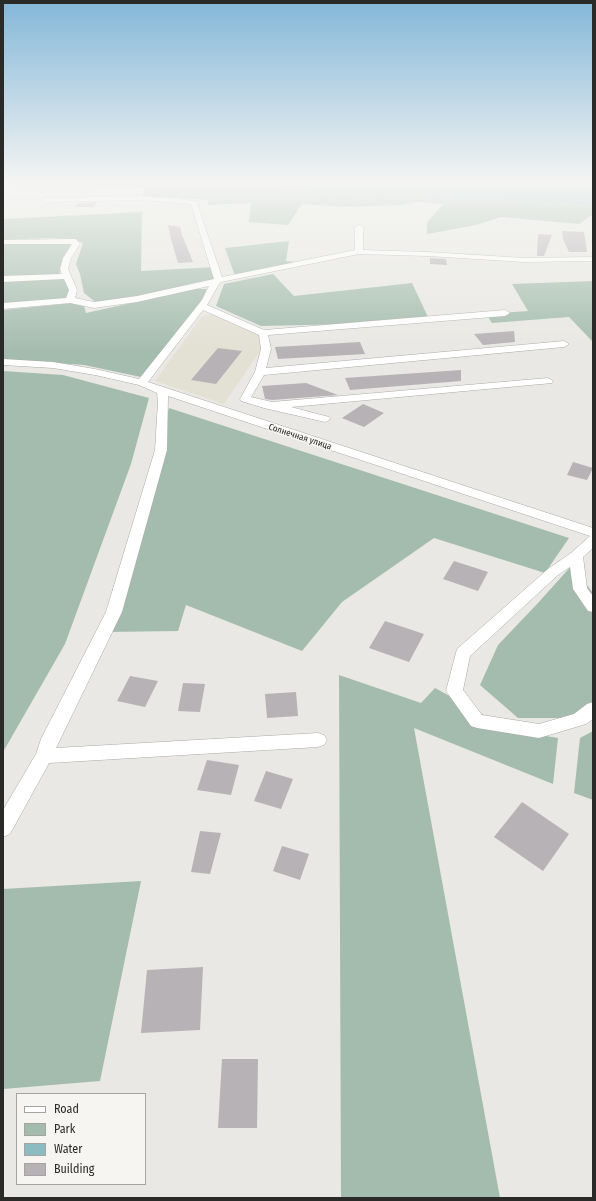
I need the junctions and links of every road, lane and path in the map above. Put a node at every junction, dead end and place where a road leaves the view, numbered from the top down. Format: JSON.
{"nodes":[{"id":1,"x":205,"y":240,"type":"edge"},
{"id":2,"x":359,"y":240,"type":"edge"},
{"id":3,"x":3,"y":242,"type":"edge"},
{"id":4,"x":359,"y":252,"type":"junction"},
{"id":5,"x":593,"y":259,"type":"edge"},
{"id":6,"x":67,"y":276,"type":"junction"},
{"id":7,"x":3,"y":278,"type":"edge"},
{"id":8,"x":217,"y":281,"type":"junction"},
{"id":9,"x":70,"y":300,"type":"junction"},
{"id":10,"x":3,"y":306,"type":"edge"},
{"id":11,"x":201,"y":306,"type":"junction"},
{"id":12,"x":505,"y":313,"type":"dead end"},
{"id":13,"x":263,"y":333,"type":"junction"},
{"id":14,"x":564,"y":344,"type":"dead end"},
{"id":15,"x":3,"y":362,"type":"edge"},
{"id":16,"x":260,"y":372,"type":"junction"},
{"id":17,"x":548,"y":381,"type":"dead end"},
{"id":18,"x":142,"y":383,"type":"junction"},
{"id":19,"x":162,"y":391,"type":"junction"},
{"id":20,"x":268,"y":406,"type":"junction"},
{"id":21,"x":325,"y":419,"type":"dead end"},
{"id":22,"x":593,"y":533,"type":"edge"},
{"id":23,"x":593,"y":540,"type":"edge"},
{"id":24,"x":576,"y":556,"type":"junction"},
{"id":25,"x":593,"y":607,"type":"edge"},
{"id":26,"x":593,"y":709,"type":"edge"},
{"id":27,"x":318,"y":740,"type":"dead end"},
{"id":28,"x":44,"y":756,"type":"junction"},
{"id":29,"x":3,"y":828,"type":"edge"}],
"edges":[{"from":1,"to":8,"type":"street"},
{"from":2,"to":4,"type":"street"},
{"from":3,"to":6,"type":"street"},
{"from":4,"to":5,"type":"street"},
{"from":4,"to":8,"type":"street"},
{"from":6,"to":7,"type":"street"},
{"from":6,"to":9,"type":"street"},
{"from":8,"to":9,"type":"street"},
{"from":8,"to":11,"type":"street"},
{"from":9,"to":10,"type":"street"},
{"from":11,"to":13,"type":"street"},
{"from":11,"to":18,"type":"street"},
{"from":12,"to":13,"type":"street"},
{"from":13,"to":16,"type":"street"},
{"from":14,"to":16,"type":"street"},
{"from":15,"to":18,"type":"street","name":"Солнечная улица"},
{"from":16,"to":20,"type":"street"},
{"from":17,"to":20,"type":"street"},
{"from":18,"to":19,"type":"street","name":"Солнечная улица"},
{"from":19,"to":22,"type":"street","name":"Солнечная улица"},
{"from":19,"to":28,"type":"street"},
{"from":20,"to":21,"type":"street"},
{"from":23,"to":24,"type":"street"},
{"from":24,"to":25,"type":"street"},
{"from":24,"to":26,"type":"street"},
{"from":27,"to":28,"type":"street"},
{"from":28,"to":29,"type":"street"}]}
